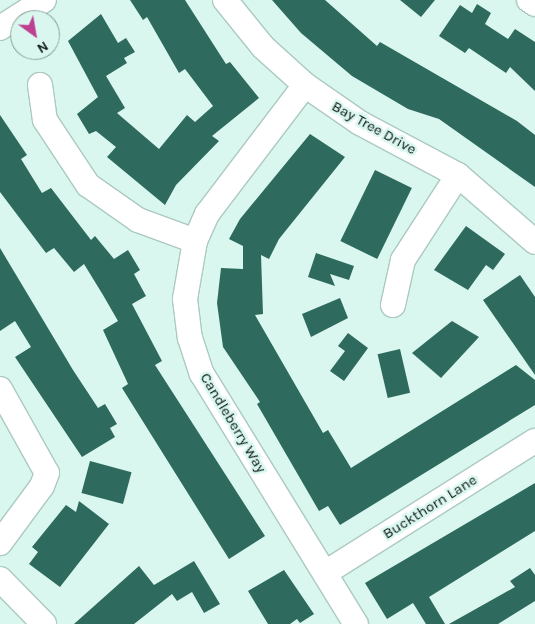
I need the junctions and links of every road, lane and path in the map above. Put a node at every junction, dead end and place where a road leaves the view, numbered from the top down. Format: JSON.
{"nodes":[{"id":1,"x":44,"y":0,"type":"edge"},
{"id":2,"x":225,"y":0,"type":"edge"},
{"id":3,"x":529,"y":0,"type":"edge"},
{"id":4,"x":535,"y":4,"type":"edge"},
{"id":5,"x":0,"y":28,"type":"edge"},
{"id":6,"x":40,"y":85,"type":"dead end"},
{"id":7,"x":305,"y":85,"type":"junction"},
{"id":8,"x":458,"y":175,"type":"junction"},
{"id":9,"x":196,"y":241,"type":"junction"},
{"id":10,"x":535,"y":242,"type":"edge"},
{"id":11,"x":392,"y":305,"type":"dead end"},
{"id":12,"x":0,"y":390,"type":"edge"},
{"id":13,"x":535,"y":441,"type":"edge"},
{"id":14,"x":0,"y":543,"type":"edge"},
{"id":15,"x":325,"y":573,"type":"junction"},
{"id":16,"x":0,"y":579,"type":"edge"},
{"id":17,"x":44,"y":624,"type":"edge"},
{"id":18,"x":356,"y":624,"type":"edge"}],
"edges":[{"from":1,"to":5,"type":"street"},
{"from":2,"to":7,"type":"street","name":"Bay Tree Drive"},
{"from":3,"to":4,"type":"street"},
{"from":6,"to":9,"type":"street"},
{"from":7,"to":8,"type":"street","name":"Bay Tree Drive"},
{"from":7,"to":9,"type":"street","name":"Candleberry Way"},
{"from":8,"to":10,"type":"street","name":"Bay Tree Drive"},
{"from":8,"to":11,"type":"street"},
{"from":9,"to":15,"type":"street","name":"Candleberry Way"},
{"from":12,"to":14,"type":"street"},
{"from":13,"to":15,"type":"street","name":"Buckthorn Lane"},
{"from":15,"to":18,"type":"street","name":"Candleberry Way"},
{"from":16,"to":17,"type":"street"}]}
